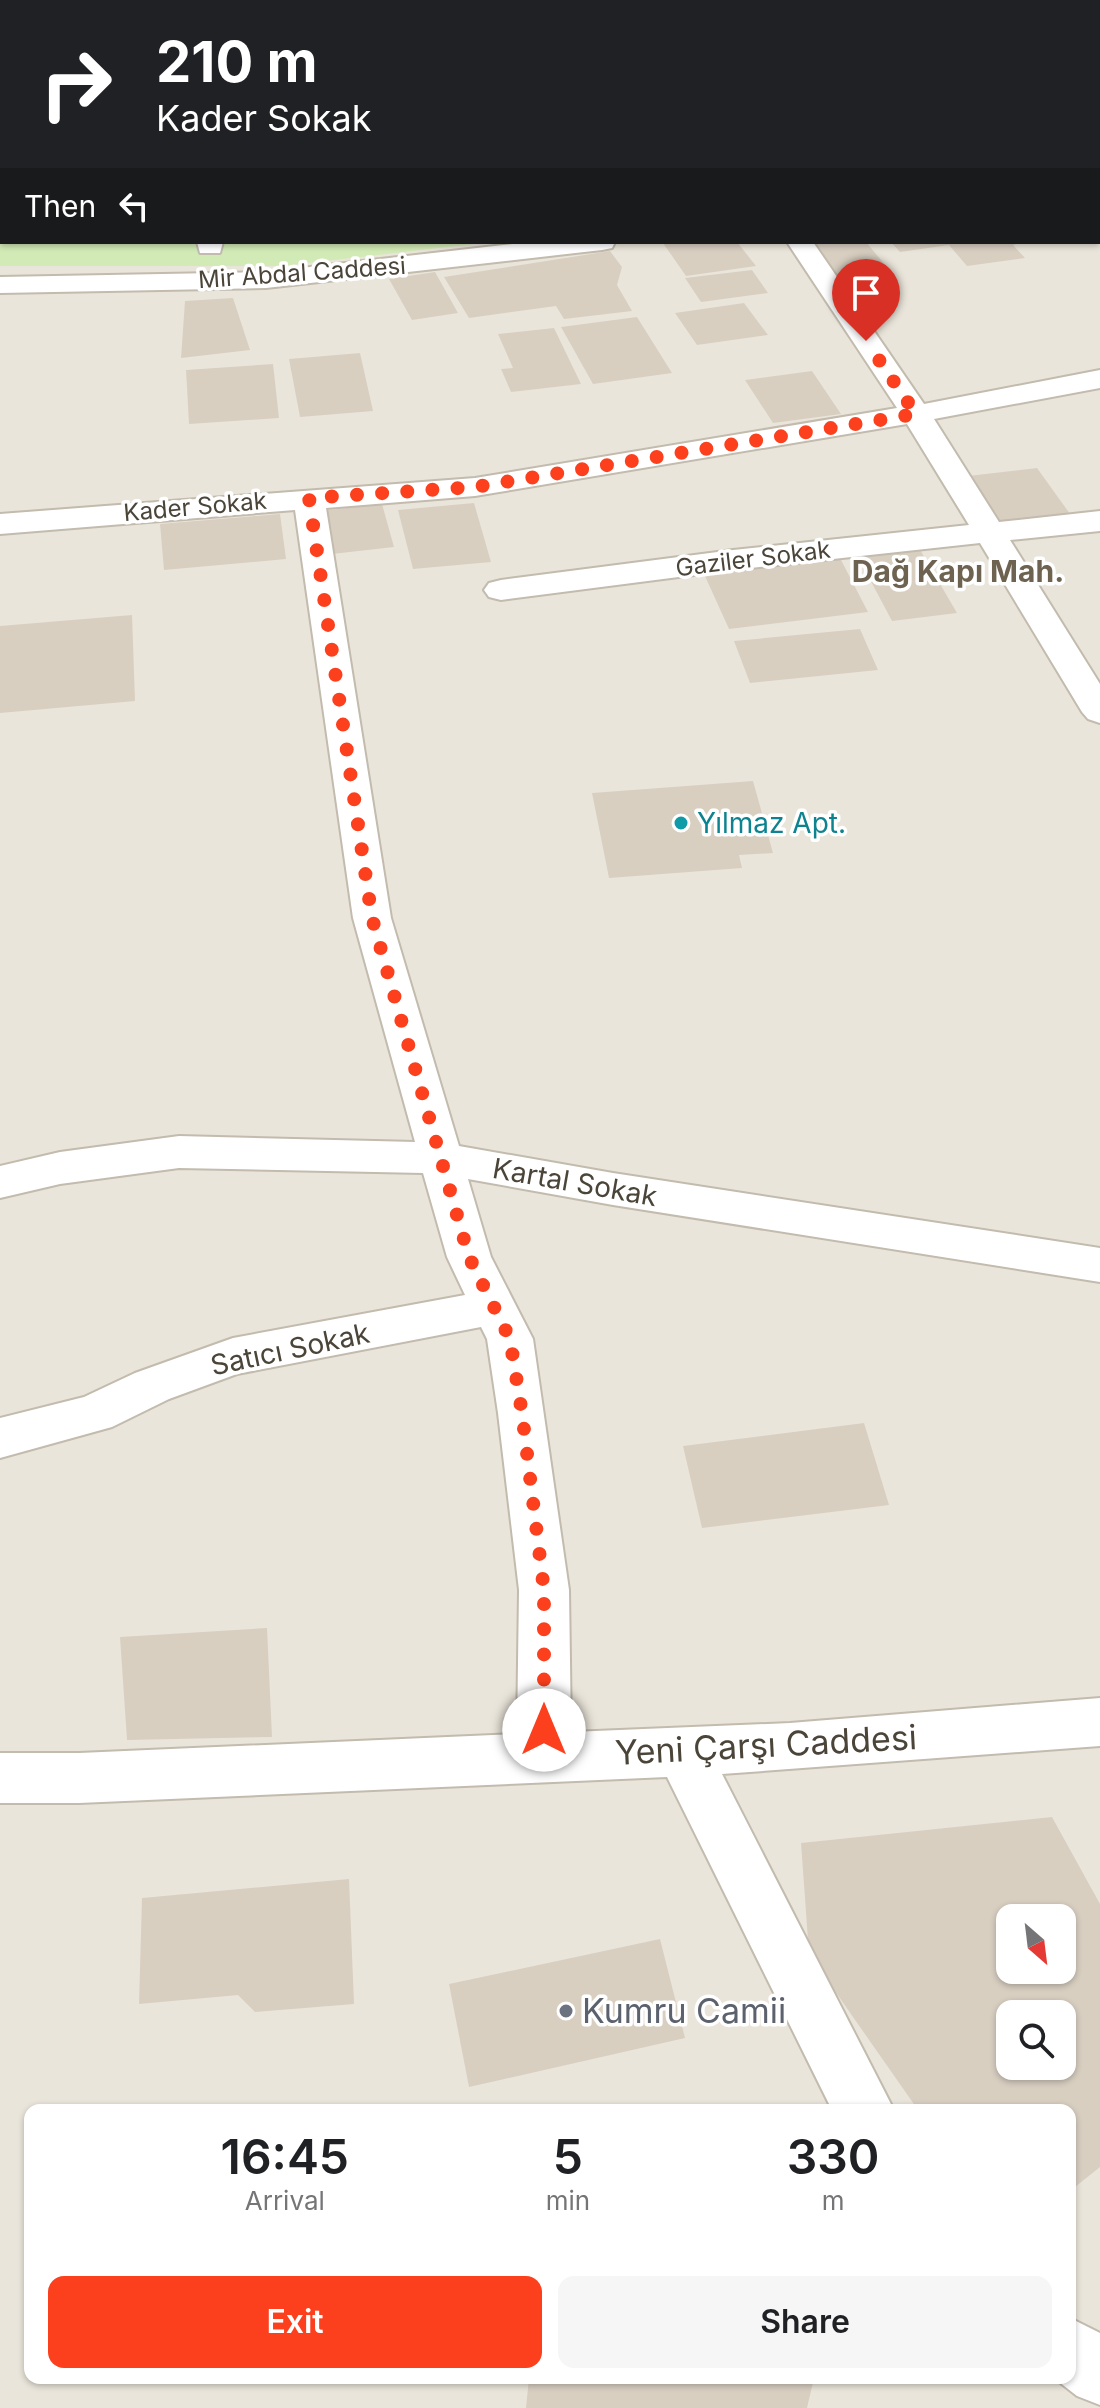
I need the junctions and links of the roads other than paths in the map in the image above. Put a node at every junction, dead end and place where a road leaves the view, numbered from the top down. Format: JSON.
{"nodes":[{"id":1,"x":584,"y":244,"type":"edge"},
{"id":2,"x":801,"y":244,"type":"edge"},
{"id":3,"x":0,"y":285,"type":"edge"},
{"id":4,"x":1100,"y":379,"type":"edge"},
{"id":5,"x":916,"y":414,"type":"junction"},
{"id":6,"x":309,"y":498,"type":"junction"},
{"id":7,"x":1100,"y":521,"type":"edge"},
{"id":8,"x":0,"y":524,"type":"edge"},
{"id":9,"x":989,"y":533,"type":"junction"},
{"id":10,"x":501,"y":590,"type":"dead end"},
{"id":11,"x":1100,"y":712,"type":"edge"},
{"id":12,"x":440,"y":1158,"type":"junction"},
{"id":13,"x":0,"y":1182,"type":"edge"},
{"id":14,"x":1100,"y":1265,"type":"edge"},
{"id":15,"x":494,"y":1307,"type":"junction"},
{"id":16,"x":0,"y":1438,"type":"edge"},
{"id":17,"x":1100,"y":1722,"type":"edge"},
{"id":18,"x":682,"y":1752,"type":"junction"},
{"id":19,"x":544,"y":1758,"type":"junction"},
{"id":20,"x":0,"y":1778,"type":"edge"},
{"id":21,"x":861,"y":2104,"type":"edge"},
{"id":22,"x":1076,"y":2355,"type":"edge"},
{"id":23,"x":1100,"y":2373,"type":"edge"}],
"edges":[{"from":1,"to":3,"type":"street","name":"Mir Abdal Caddesi"},
{"from":2,"to":5,"type":"street"},
{"from":4,"to":5,"type":"street","name":"Kader Sokak"},
{"from":5,"to":6,"type":"street","name":"Kader Sokak"},
{"from":5,"to":9,"type":"street"},
{"from":6,"to":8,"type":"street","name":"Kader Sokak"},
{"from":6,"to":12,"type":"street"},
{"from":7,"to":9,"type":"street","name":"Gaziler Sokak"},
{"from":9,"to":10,"type":"street","name":"Gaziler Sokak"},
{"from":9,"to":11,"type":"street"},
{"from":12,"to":13,"type":"street","name":"Kartal Sokak"},
{"from":12,"to":14,"type":"street","name":"Kartal Sokak"},
{"from":12,"to":15,"type":"street"},
{"from":15,"to":16,"type":"street","name":"Satıcı Sokak"},
{"from":15,"to":19,"type":"street"},
{"from":17,"to":18,"type":"street","name":"Yeni Çarşı Caddesi"},
{"from":18,"to":19,"type":"street","name":"Yeni Çarşı Caddesi"},
{"from":18,"to":21,"type":"street"},
{"from":19,"to":20,"type":"street","name":"Yeni Çarşı Caddesi"},
{"from":22,"to":23,"type":"street"}]}
